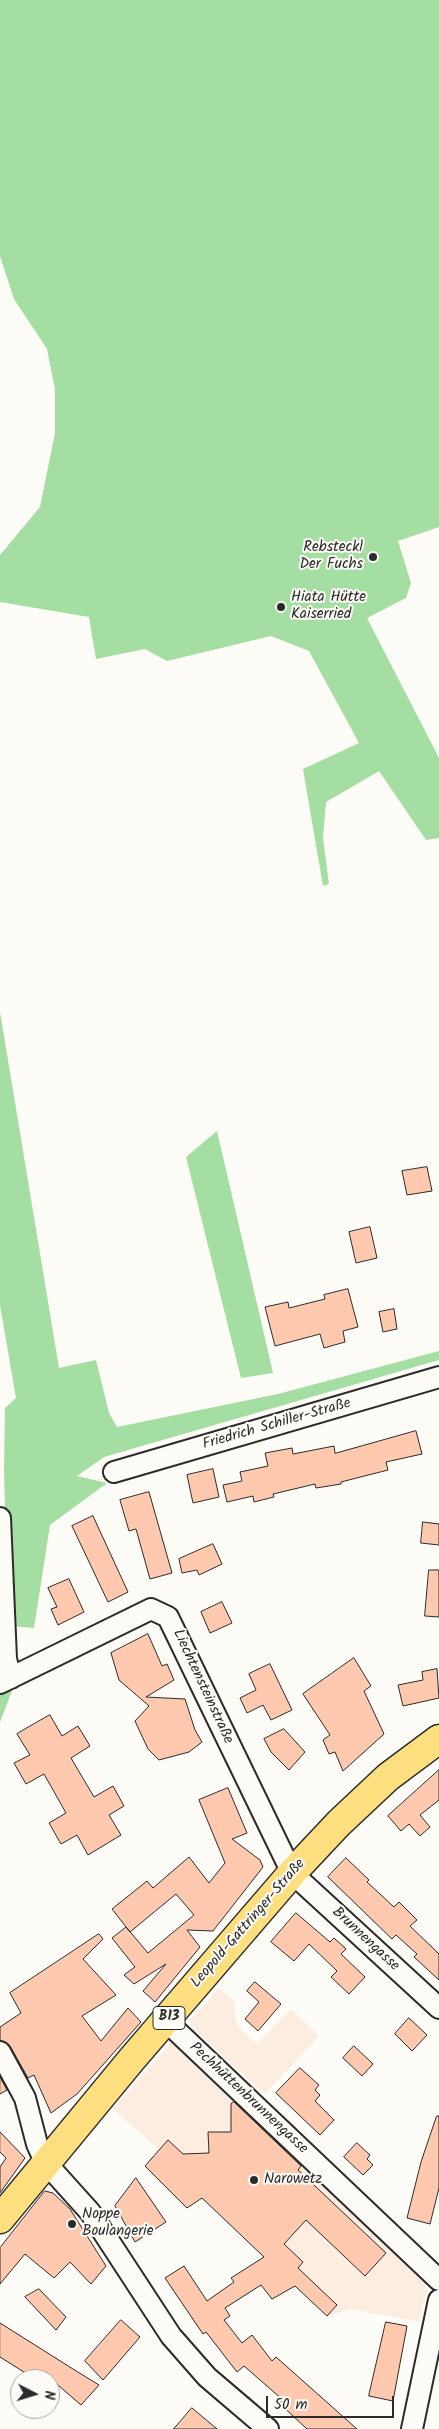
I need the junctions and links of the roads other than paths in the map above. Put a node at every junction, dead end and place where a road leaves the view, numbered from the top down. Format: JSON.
{"nodes":[{"id":1,"x":439,"y":1377,"type":"edge"},
{"id":2,"x":114,"y":1472,"type":"dead end"},
{"id":3,"x":0,"y":1518,"type":"edge"},
{"id":4,"x":5,"y":1681,"type":"edge"},
{"id":5,"x":439,"y":1739,"type":"edge"},
{"id":6,"x":292,"y":1873,"type":"junction"},
{"id":7,"x":439,"y":2008,"type":"edge"},
{"id":8,"x":166,"y":2021,"type":"junction"},
{"id":9,"x":0,"y":2052,"type":"edge"},
{"id":10,"x":45,"y":2162,"type":"junction"},
{"id":11,"x":0,"y":2219,"type":"edge"},
{"id":12,"x":439,"y":2280,"type":"edge"},
{"id":13,"x":439,"y":2300,"type":"edge"},
{"id":14,"x":268,"y":2429,"type":"edge"},
{"id":15,"x":412,"y":2429,"type":"edge"}],
"edges":[{"from":1,"to":2,"type":"street","name":"Friedrich Schiller-Straße"},
{"from":3,"to":4,"type":"street"},
{"from":4,"to":6,"type":"street","name":"Liechtensteinstraße"},
{"from":5,"to":6,"type":"main road","name":"Leopold-Gattringer-Straße","number":"B13"},
{"from":6,"to":7,"type":"street","name":"Brunnengasse"},
{"from":6,"to":8,"type":"main road","name":"Leopold-Gattringer-Straße","number":"B13"},
{"from":8,"to":10,"type":"main road","name":"Leopold-Gattringer-Straße","number":"B13"},
{"from":8,"to":12,"type":"street","name":"Pechhüttenbrunnengasse"},
{"from":9,"to":10,"type":"street"},
{"from":10,"to":11,"type":"main road","name":"Leopold-Gattringer-Straße","number":"B13"},
{"from":10,"to":14,"type":"street"},
{"from":13,"to":15,"type":"street"}]}
